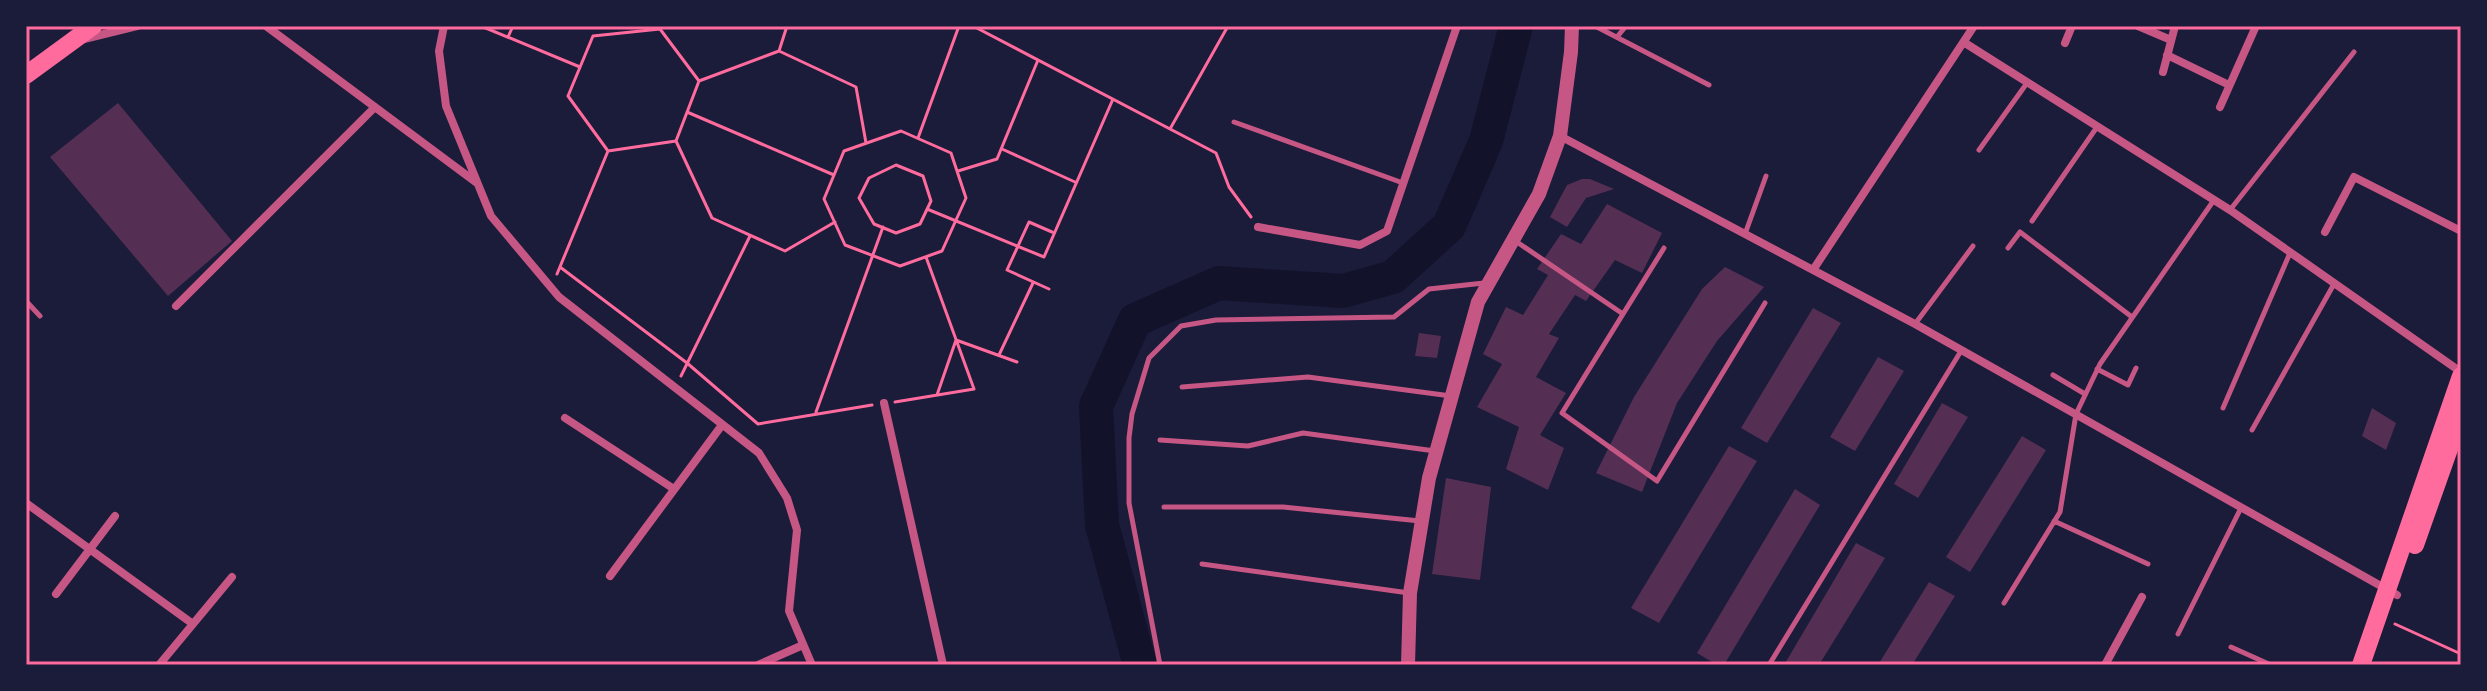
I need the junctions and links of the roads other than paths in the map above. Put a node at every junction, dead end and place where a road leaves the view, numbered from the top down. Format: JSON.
{"nodes":[{"id":1,"x":93,"y":26,"type":"edge"},
{"id":2,"x":137,"y":26,"type":"edge"},
{"id":3,"x":266,"y":26,"type":"edge"},
{"id":4,"x":444,"y":26,"type":"edge"},
{"id":5,"x":1457,"y":26,"type":"edge"},
{"id":6,"x":1572,"y":26,"type":"edge"},
{"id":7,"x":1595,"y":26,"type":"edge"},
{"id":8,"x":1626,"y":26,"type":"edge"},
{"id":9,"x":1974,"y":26,"type":"edge"},
{"id":10,"x":2072,"y":26,"type":"edge"},
{"id":11,"x":2138,"y":26,"type":"edge"},
{"id":12,"x":2175,"y":26,"type":"edge"},
{"id":13,"x":2256,"y":26,"type":"edge"},
{"id":14,"x":1617,"y":37,"type":"junction"},
{"id":15,"x":2171,"y":40,"type":"junction"},
{"id":16,"x":68,"y":43,"type":"junction"},
{"id":17,"x":1965,"y":43,"type":"junction"},
{"id":18,"x":2065,"y":43,"type":"dead end"},
{"id":19,"x":2354,"y":52,"type":"dead end"},
{"id":20,"x":2167,"y":55,"type":"junction"},
{"id":21,"x":2163,"y":72,"type":"dead end"},
{"id":22,"x":26,"y":75,"type":"edge"},
{"id":23,"x":2028,"y":82,"type":"junction"},
{"id":24,"x":1709,"y":85,"type":"dead end"},
{"id":25,"x":2229,"y":85,"type":"junction"},
{"id":26,"x":375,"y":107,"type":"junction"},
{"id":27,"x":2220,"y":107,"type":"dead end"},
{"id":28,"x":1234,"y":122,"type":"dead end"},
{"id":29,"x":2097,"y":126,"type":"junction"},
{"id":30,"x":1560,"y":136,"type":"junction"},
{"id":31,"x":1979,"y":150,"type":"dead end"},
{"id":32,"x":1766,"y":176,"type":"dead end"},
{"id":33,"x":477,"y":183,"type":"junction"},
{"id":34,"x":1403,"y":183,"type":"junction"},
{"id":35,"x":2214,"y":200,"type":"junction"},
{"id":36,"x":2230,"y":210,"type":"junction"},
{"id":37,"x":2032,"y":221,"type":"dead end"},
{"id":38,"x":1258,"y":227,"type":"road end"},
{"id":39,"x":2461,"y":231,"type":"edge"},
{"id":40,"x":2325,"y":232,"type":"dead end"},
{"id":41,"x":1745,"y":234,"type":"junction"},
{"id":42,"x":1513,"y":240,"type":"junction"},
{"id":43,"x":1973,"y":246,"type":"dead end"},
{"id":44,"x":1664,"y":248,"type":"dead end"},
{"id":45,"x":2008,"y":248,"type":"dead end"},
{"id":46,"x":2290,"y":252,"type":"junction"},
{"id":47,"x":1813,"y":270,"type":"junction"},
{"id":48,"x":1489,"y":282,"type":"junction"},
{"id":49,"x":2334,"y":283,"type":"junction"},
{"id":50,"x":26,"y":301,"type":"edge"},
{"id":51,"x":1765,"y":303,"type":"dead end"},
{"id":52,"x":176,"y":306,"type":"dead end"},
{"id":53,"x":1623,"y":314,"type":"junction"},
{"id":54,"x":40,"y":316,"type":"dead end"},
{"id":55,"x":2132,"y":317,"type":"junction"},
{"id":56,"x":1915,"y":324,"type":"junction"},
{"id":57,"x":1961,"y":350,"type":"junction"},
{"id":58,"x":2136,"y":368,"type":"dead end"},
{"id":59,"x":2097,"y":369,"type":"junction"},
{"id":60,"x":2461,"y":374,"type":"edge"},
{"id":61,"x":2053,"y":375,"type":"dead end"},
{"id":62,"x":1182,"y":387,"type":"dead end"},
{"id":63,"x":2085,"y":394,"type":"junction"},
{"id":64,"x":1452,"y":396,"type":"junction"},
{"id":65,"x":884,"y":403,"type":"road end"},
{"id":66,"x":2223,"y":408,"type":"dead end"},
{"id":67,"x":2076,"y":414,"type":"junction"},
{"id":68,"x":2461,"y":415,"type":"edge"},
{"id":69,"x":565,"y":418,"type":"dead end"},
{"id":70,"x":722,"y":425,"type":"junction"},
{"id":71,"x":2252,"y":430,"type":"dead end"},
{"id":72,"x":1160,"y":440,"type":"dead end"},
{"id":73,"x":1436,"y":451,"type":"junction"},
{"id":74,"x":674,"y":489,"type":"junction"},
{"id":75,"x":26,"y":503,"type":"edge"},
{"id":76,"x":1164,"y":507,"type":"dead end"},
{"id":77,"x":2241,"y":507,"type":"junction"},
{"id":78,"x":115,"y":516,"type":"dead end"},
{"id":79,"x":1421,"y":521,"type":"junction"},
{"id":80,"x":2054,"y":521,"type":"junction"},
{"id":81,"x":91,"y":550,"type":"junction"},
{"id":82,"x":1202,"y":564,"type":"dead end"},
{"id":83,"x":2148,"y":564,"type":"dead end"},
{"id":84,"x":610,"y":576,"type":"dead end"},
{"id":85,"x":232,"y":577,"type":"dead end"},
{"id":86,"x":2392,"y":592,"type":"junction"},
{"id":87,"x":1410,"y":593,"type":"junction"},
{"id":88,"x":56,"y":594,"type":"dead end"},
{"id":89,"x":2142,"y":597,"type":"dead end"},
{"id":90,"x":2004,"y":603,"type":"dead end"},
{"id":91,"x":193,"y":624,"type":"junction"},
{"id":92,"x":2178,"y":634,"type":"dead end"},
{"id":93,"x":803,"y":645,"type":"junction"},
{"id":94,"x":2231,"y":647,"type":"dead end"},
{"id":95,"x":159,"y":665,"type":"edge"},
{"id":96,"x":758,"y":665,"type":"edge"},
{"id":97,"x":812,"y":665,"type":"edge"},
{"id":98,"x":943,"y":665,"type":"edge"},
{"id":99,"x":1160,"y":665,"type":"edge"},
{"id":100,"x":1408,"y":665,"type":"edge"},
{"id":101,"x":1769,"y":665,"type":"edge"},
{"id":102,"x":2105,"y":665,"type":"edge"},
{"id":103,"x":2271,"y":665,"type":"edge"},
{"id":104,"x":2361,"y":665,"type":"edge"},
{"id":105,"x":2373,"y":665,"type":"edge"}],
"edges":[{"from":1,"to":16,"type":"main road"},
{"from":2,"to":16,"type":"street"},
{"from":3,"to":26,"type":"street"},
{"from":4,"to":33,"type":"street"},
{"from":5,"to":34,"type":"street"},
{"from":6,"to":30,"type":"street"},
{"from":7,"to":14,"type":"lane"},
{"from":8,"to":14,"type":"lane"},
{"from":9,"to":17,"type":"street"},
{"from":10,"to":18,"type":"street"},
{"from":11,"to":15,"type":"street"},
{"from":12,"to":15,"type":"street"},
{"from":13,"to":25,"type":"street"},
{"from":14,"to":24,"type":"lane"},
{"from":15,"to":20,"type":"street"},
{"from":16,"to":22,"type":"main road"},
{"from":17,"to":23,"type":"street"},
{"from":17,"to":47,"type":"street"},
{"from":19,"to":36,"type":"lane"},
{"from":20,"to":21,"type":"street"},
{"from":20,"to":25,"type":"street"},
{"from":23,"to":29,"type":"street"},
{"from":23,"to":31,"type":"lane"},
{"from":25,"to":27,"type":"street"},
{"from":26,"to":33,"type":"street"},
{"from":26,"to":52,"type":"street"},
{"from":28,"to":34,"type":"lane"},
{"from":29,"to":35,"type":"street"},
{"from":29,"to":37,"type":"lane"},
{"from":30,"to":41,"type":"street"},
{"from":30,"to":42,"type":"street"},
{"from":32,"to":41,"type":"lane"},
{"from":33,"to":70,"type":"street"},
{"from":34,"to":38,"type":"street"},
{"from":35,"to":36,"type":"street"},
{"from":35,"to":55,"type":"lane"},
{"from":36,"to":46,"type":"street"},
{"from":39,"to":40,"type":"street"},
{"from":41,"to":47,"type":"street"},
{"from":42,"to":48,"type":"street"},
{"from":42,"to":53,"type":"lane"},
{"from":43,"to":56,"type":"lane"},
{"from":44,"to":53,"type":"lane"},
{"from":45,"to":55,"type":"lane"},
{"from":46,"to":49,"type":"street"},
{"from":46,"to":66,"type":"lane"},
{"from":47,"to":56,"type":"street"},
{"from":48,"to":64,"type":"street"},
{"from":48,"to":99,"type":"lane"},
{"from":49,"to":60,"type":"street"},
{"from":49,"to":71,"type":"lane"},
{"from":50,"to":54,"type":"lane"},
{"from":51,"to":53,"type":"lane"},
{"from":55,"to":59,"type":"lane"},
{"from":56,"to":57,"type":"street"},
{"from":57,"to":67,"type":"street"},
{"from":57,"to":101,"type":"lane"},
{"from":58,"to":59,"type":"lane"},
{"from":59,"to":63,"type":"lane"},
{"from":60,"to":86,"type":"main road"},
{"from":61,"to":63,"type":"lane"},
{"from":62,"to":64,"type":"lane"},
{"from":63,"to":67,"type":"lane"},
{"from":64,"to":73,"type":"street"},
{"from":65,"to":98,"type":"street"},
{"from":67,"to":77,"type":"street"},
{"from":67,"to":80,"type":"lane"},
{"from":68,"to":86,"type":"main road"},
{"from":69,"to":74,"type":"street"},
{"from":70,"to":74,"type":"street"},
{"from":70,"to":93,"type":"street"},
{"from":72,"to":73,"type":"lane"},
{"from":73,"to":79,"type":"street"},
{"from":74,"to":84,"type":"street"},
{"from":75,"to":81,"type":"street"},
{"from":76,"to":79,"type":"lane"},
{"from":77,"to":86,"type":"street"},
{"from":77,"to":92,"type":"lane"},
{"from":78,"to":81,"type":"street"},
{"from":79,"to":87,"type":"street"},
{"from":80,"to":83,"type":"lane"},
{"from":80,"to":90,"type":"lane"},
{"from":81,"to":88,"type":"street"},
{"from":81,"to":91,"type":"street"},
{"from":82,"to":87,"type":"lane"},
{"from":85,"to":91,"type":"street"},
{"from":86,"to":104,"type":"main road"},
{"from":86,"to":105,"type":"main road"},
{"from":87,"to":100,"type":"street"},
{"from":89,"to":102,"type":"street"},
{"from":91,"to":95,"type":"street"},
{"from":93,"to":96,"type":"street"},
{"from":93,"to":97,"type":"street"},
{"from":94,"to":103,"type":"lane"}]}
